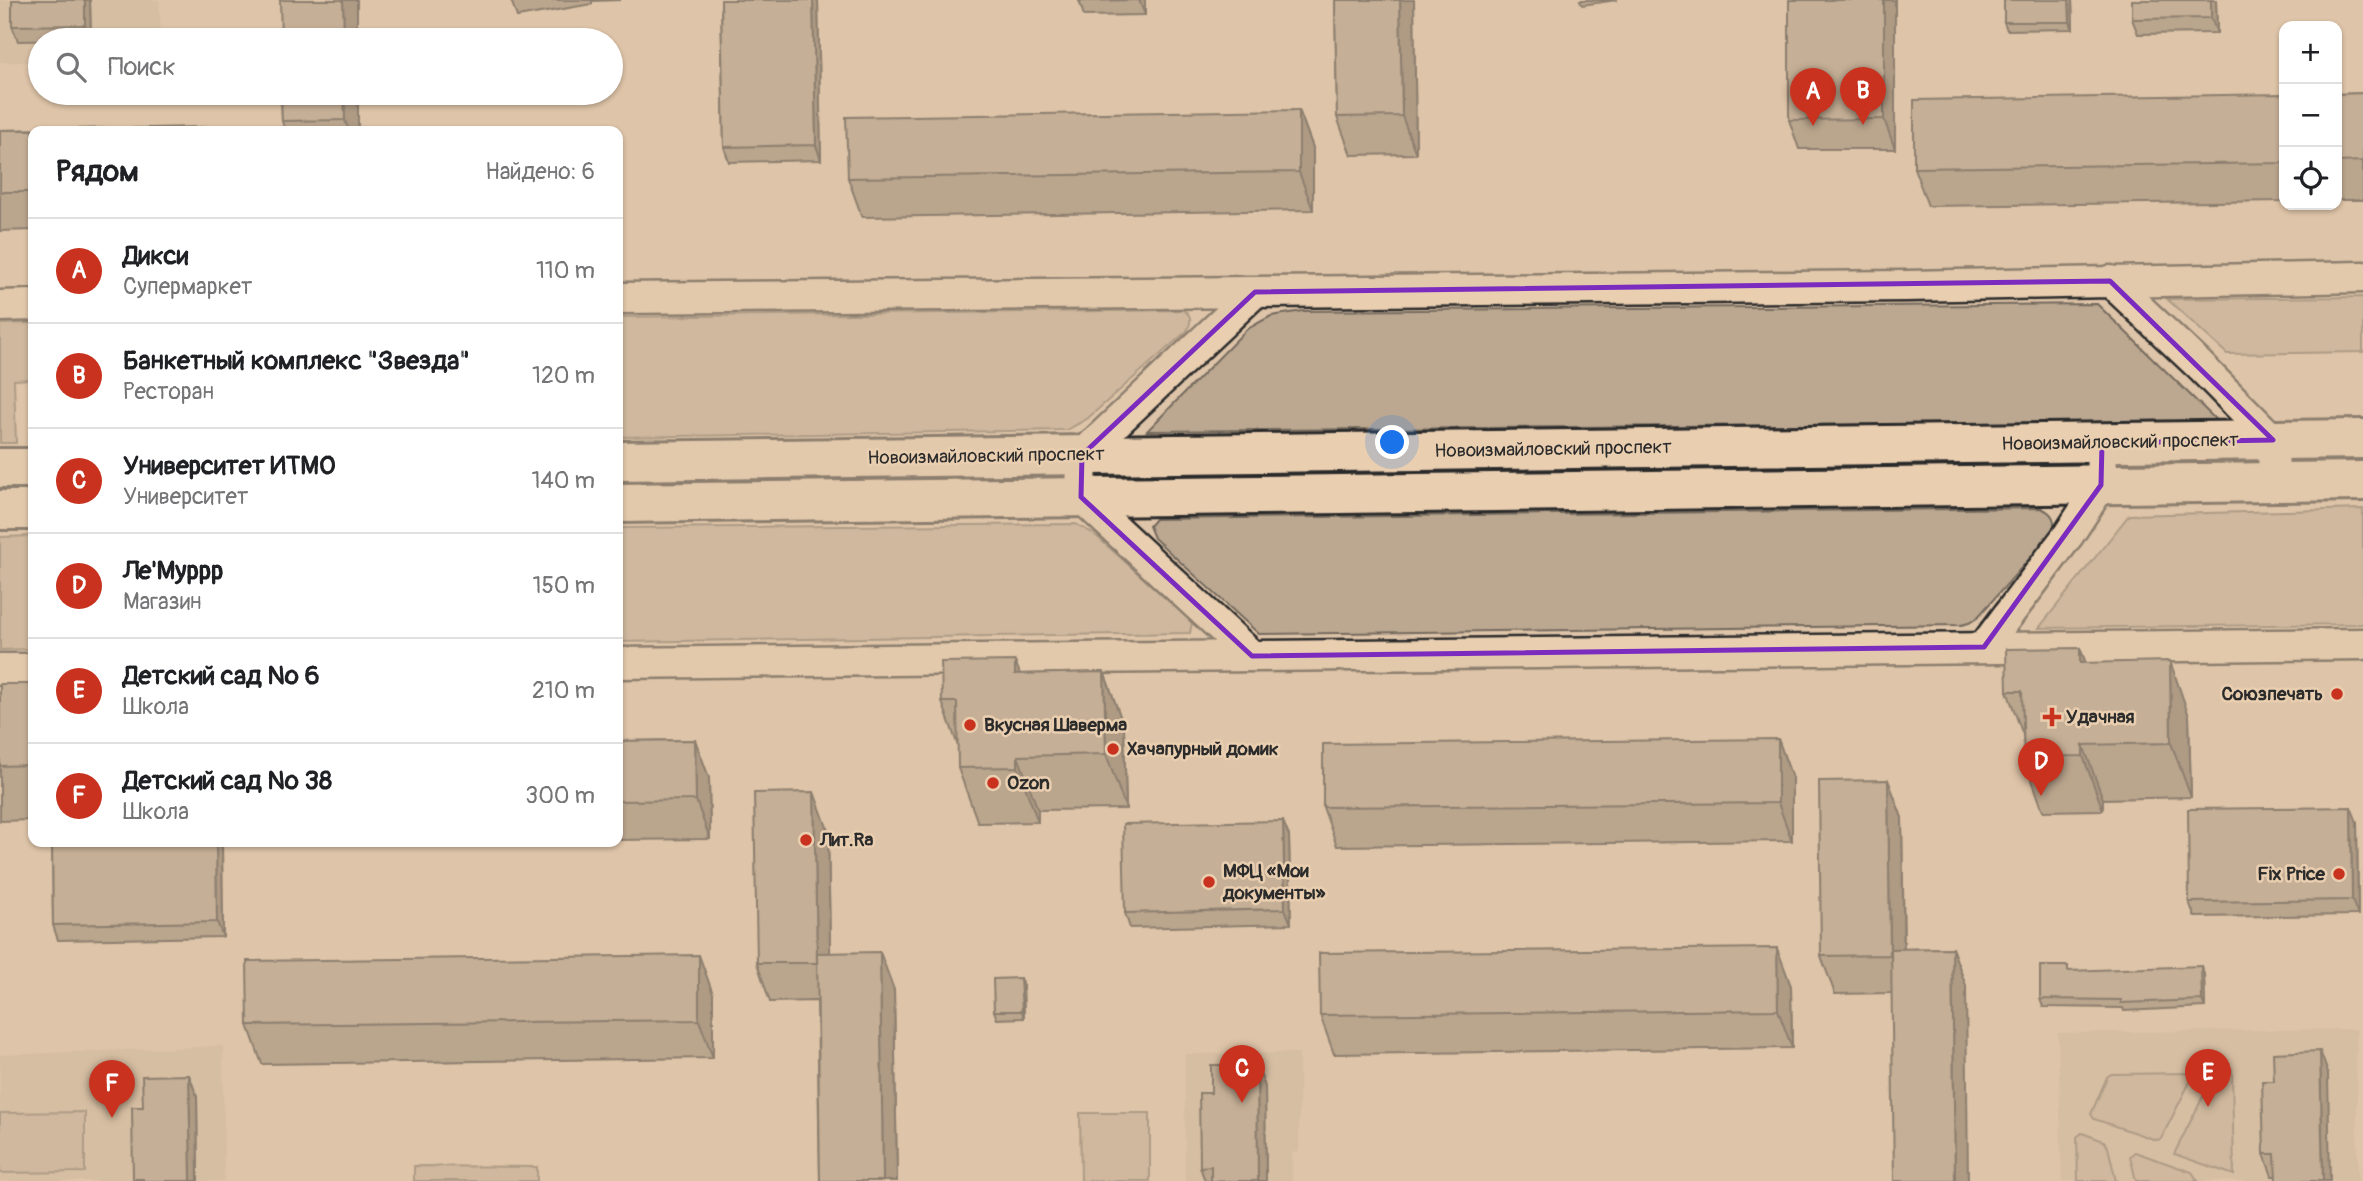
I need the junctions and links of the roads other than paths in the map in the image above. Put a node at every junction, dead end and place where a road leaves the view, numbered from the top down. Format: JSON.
{"nodes":[{"id":1,"x":2363,"y":277,"type":"edge"},
{"id":2,"x":2110,"y":281,"type":"junction"},
{"id":3,"x":1255,"y":292,"type":"junction"},
{"id":4,"x":623,"y":298,"type":"edge"},
{"id":5,"x":28,"y":305,"type":"edge"},
{"id":6,"x":0,"y":306,"type":"edge"},
{"id":7,"x":2363,"y":439,"type":"edge"},
{"id":8,"x":2273,"y":440,"type":"junction"},
{"id":9,"x":2102,"y":443,"type":"junction"},
{"id":10,"x":1082,"y":455,"type":"junction"},
{"id":11,"x":623,"y":461,"type":"edge"},
{"id":12,"x":0,"y":468,"type":"edge"},
{"id":13,"x":28,"y":468,"type":"edge"},
{"id":14,"x":2363,"y":481,"type":"edge"},
{"id":15,"x":2274,"y":482,"type":"junction"},
{"id":16,"x":2101,"y":485,"type":"junction"},
{"id":17,"x":1081,"y":497,"type":"junction"},
{"id":18,"x":623,"y":503,"type":"edge"},
{"id":19,"x":0,"y":510,"type":"edge"},
{"id":20,"x":28,"y":510,"type":"edge"},
{"id":21,"x":2363,"y":644,"type":"edge"},
{"id":22,"x":1984,"y":647,"type":"junction"},
{"id":23,"x":1252,"y":656,"type":"junction"},
{"id":24,"x":623,"y":663,"type":"edge"},
{"id":25,"x":0,"y":669,"type":"edge"},
{"id":26,"x":28,"y":669,"type":"edge"}],
"edges":[{"from":1,"to":2,"type":"street"},
{"from":2,"to":3,"type":"street"},
{"from":2,"to":8,"type":"street"},
{"from":3,"to":4,"type":"street"},
{"from":3,"to":10,"type":"street"},
{"from":5,"to":6,"type":"street"},
{"from":7,"to":8,"type":"street","name":"Новоизмайловский проспект"},
{"from":8,"to":9,"type":"street","name":"Новоизмайловский проспект"},
{"from":8,"to":15,"type":"street"},
{"from":9,"to":10,"type":"street","name":"Новоизмайловский проспект"},
{"from":9,"to":16,"type":"street"},
{"from":10,"to":11,"type":"street","name":"Новоизмайловский проспект"},
{"from":10,"to":17,"type":"street"},
{"from":12,"to":13,"type":"street"},
{"from":14,"to":15,"type":"street"},
{"from":15,"to":16,"type":"street"},
{"from":16,"to":17,"type":"street"},
{"from":16,"to":22,"type":"street"},
{"from":17,"to":18,"type":"street"},
{"from":17,"to":23,"type":"street"},
{"from":19,"to":20,"type":"street"},
{"from":21,"to":22,"type":"street"},
{"from":22,"to":23,"type":"street"},
{"from":23,"to":24,"type":"street"},
{"from":25,"to":26,"type":"street"}]}
